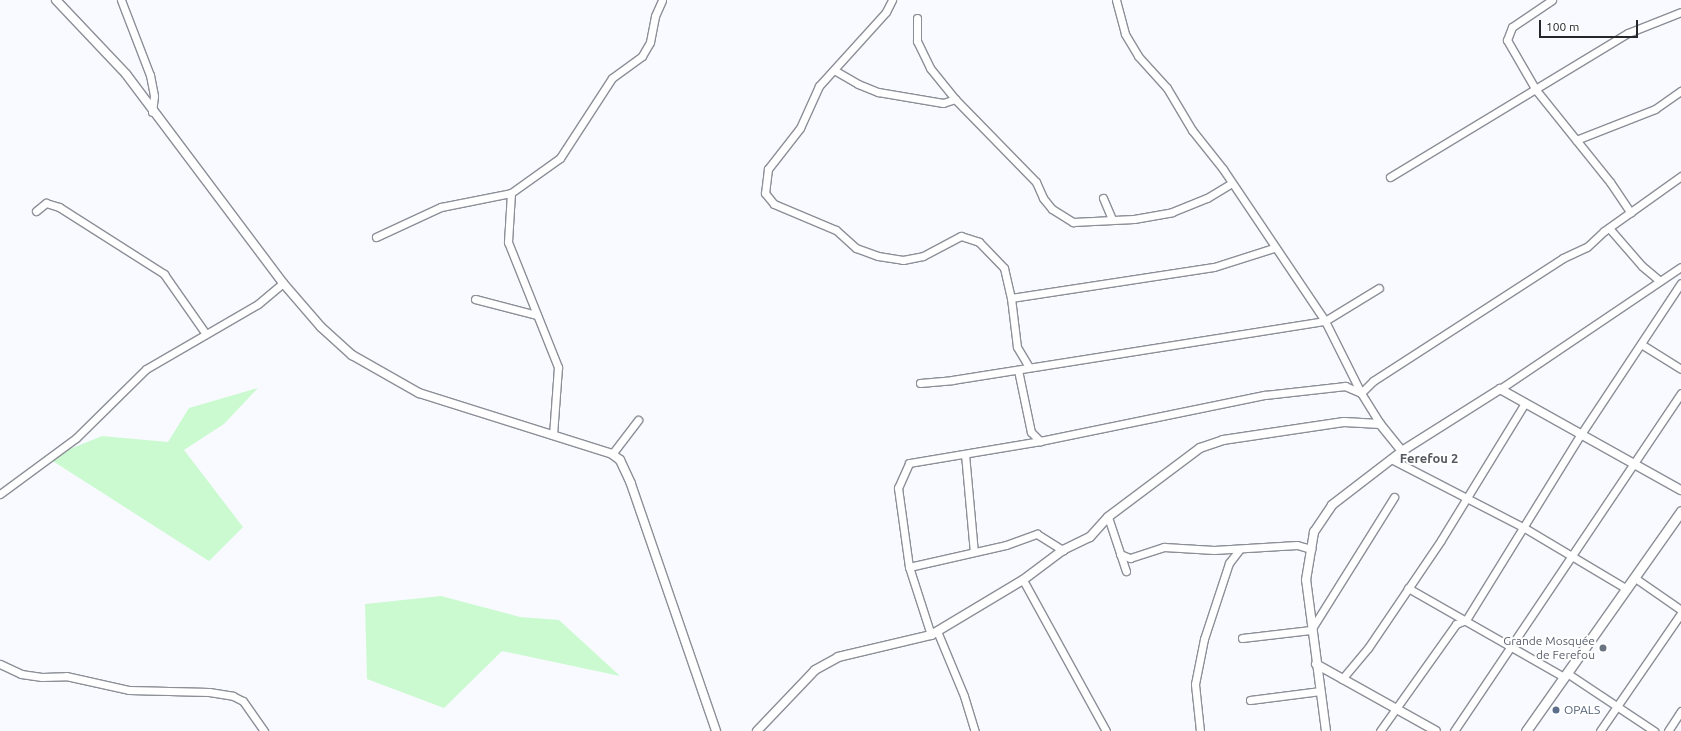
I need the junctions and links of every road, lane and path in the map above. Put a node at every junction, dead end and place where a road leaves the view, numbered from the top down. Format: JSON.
{"nodes":[{"id":1,"x":56,"y":0,"type":"edge"},
{"id":2,"x":122,"y":0,"type":"edge"},
{"id":3,"x":662,"y":0,"type":"edge"},
{"id":4,"x":892,"y":0,"type":"edge"},
{"id":5,"x":1116,"y":0,"type":"edge"},
{"id":6,"x":1552,"y":0,"type":"edge"},
{"id":7,"x":1681,"y":12,"type":"edge"},
{"id":8,"x":917,"y":18,"type":"dead end"},
{"id":9,"x":834,"y":70,"type":"junction"},
{"id":10,"x":1536,"y":90,"type":"junction"},
{"id":11,"x":1681,"y":92,"type":"edge"},
{"id":12,"x":955,"y":99,"type":"junction"},
{"id":13,"x":152,"y":112,"type":"junction"},
{"id":14,"x":1576,"y":140,"type":"junction"},
{"id":15,"x":1681,"y":176,"type":"edge"},
{"id":16,"x":1390,"y":177,"type":"dead end"},
{"id":17,"x":1232,"y":183,"type":"junction"},
{"id":18,"x":511,"y":193,"type":"junction"},
{"id":19,"x":1103,"y":198,"type":"dead end"},
{"id":20,"x":36,"y":211,"type":"dead end"},
{"id":21,"x":1631,"y":213,"type":"junction"},
{"id":22,"x":1112,"y":219,"type":"junction"},
{"id":23,"x":1609,"y":228,"type":"junction"},
{"id":24,"x":376,"y":237,"type":"dead end"},
{"id":25,"x":1274,"y":248,"type":"junction"},
{"id":26,"x":1681,"y":267,"type":"edge"},
{"id":27,"x":1660,"y":281,"type":"junction"},
{"id":28,"x":283,"y":283,"type":"junction"},
{"id":29,"x":1681,"y":283,"type":"edge"},
{"id":30,"x":1379,"y":288,"type":"dead end"},
{"id":31,"x":1011,"y":298,"type":"junction"},
{"id":32,"x":475,"y":299,"type":"dead end"},
{"id":33,"x":537,"y":315,"type":"junction"},
{"id":34,"x":1325,"y":321,"type":"junction"},
{"id":35,"x":206,"y":334,"type":"junction"},
{"id":36,"x":1640,"y":344,"type":"junction"},
{"id":37,"x":1028,"y":367,"type":"junction"},
{"id":38,"x":1681,"y":369,"type":"edge"},
{"id":39,"x":1018,"y":370,"type":"junction"},
{"id":40,"x":920,"y":383,"type":"dead end"},
{"id":41,"x":1500,"y":389,"type":"junction"},
{"id":42,"x":1361,"y":393,"type":"junction"},
{"id":43,"x":1681,"y":393,"type":"edge"},
{"id":44,"x":1525,"y":403,"type":"junction"},
{"id":45,"x":638,"y":420,"type":"dead end"},
{"id":46,"x":1380,"y":424,"type":"junction"},
{"id":47,"x":553,"y":434,"type":"junction"},
{"id":48,"x":1581,"y":434,"type":"junction"},
{"id":49,"x":1040,"y":441,"type":"junction"},
{"id":50,"x":1402,"y":451,"type":"junction"},
{"id":51,"x":612,"y":454,"type":"junction"},
{"id":52,"x":965,"y":454,"type":"junction"},
{"id":53,"x":1391,"y":459,"type":"junction"},
{"id":54,"x":1634,"y":464,"type":"junction"},
{"id":55,"x":1681,"y":490,"type":"edge"},
{"id":56,"x":0,"y":494,"type":"edge"},
{"id":57,"x":1394,"y":497,"type":"dead end"},
{"id":58,"x":1465,"y":497,"type":"junction"},
{"id":59,"x":1681,"y":511,"type":"edge"},
{"id":60,"x":1108,"y":517,"type":"junction"},
{"id":61,"x":1523,"y":527,"type":"junction"},
{"id":62,"x":1311,"y":549,"type":"junction"},
{"id":63,"x":1063,"y":550,"type":"junction"},
{"id":64,"x":1239,"y":550,"type":"junction"},
{"id":65,"x":974,"y":552,"type":"junction"},
{"id":66,"x":1120,"y":554,"type":"junction"},
{"id":67,"x":1572,"y":556,"type":"junction"},
{"id":68,"x":909,"y":567,"type":"junction"},
{"id":69,"x":1126,"y":571,"type":"dead end"},
{"id":70,"x":1634,"y":578,"type":"junction"},
{"id":71,"x":1023,"y":580,"type":"junction"},
{"id":72,"x":1408,"y":588,"type":"junction"},
{"id":73,"x":1627,"y":589,"type":"junction"},
{"id":74,"x":1681,"y":612,"type":"edge"},
{"id":75,"x":1466,"y":620,"type":"junction"},
{"id":76,"x":1311,"y":630,"type":"junction"},
{"id":77,"x":934,"y":633,"type":"junction"},
{"id":78,"x":1242,"y":638,"type":"dead end"},
{"id":79,"x":1511,"y":646,"type":"junction"},
{"id":80,"x":0,"y":664,"type":"edge"},
{"id":81,"x":1316,"y":664,"type":"junction"},
{"id":82,"x":1566,"y":675,"type":"junction"},
{"id":83,"x":1342,"y":679,"type":"junction"},
{"id":84,"x":1320,"y":691,"type":"junction"},
{"id":85,"x":1250,"y":700,"type":"dead end"},
{"id":86,"x":1617,"y":707,"type":"junction"},
{"id":87,"x":1395,"y":708,"type":"junction"},
{"id":88,"x":1681,"y":711,"type":"edge"},
{"id":89,"x":264,"y":731,"type":"edge"},
{"id":90,"x":716,"y":731,"type":"edge"},
{"id":91,"x":757,"y":731,"type":"edge"},
{"id":92,"x":976,"y":731,"type":"edge"},
{"id":93,"x":1106,"y":731,"type":"edge"},
{"id":94,"x":1200,"y":731,"type":"edge"},
{"id":95,"x":1326,"y":731,"type":"edge"},
{"id":96,"x":1380,"y":731,"type":"edge"},
{"id":97,"x":1436,"y":731,"type":"edge"},
{"id":98,"x":1454,"y":731,"type":"edge"},
{"id":99,"x":1526,"y":731,"type":"edge"},
{"id":100,"x":1600,"y":731,"type":"edge"},
{"id":101,"x":1654,"y":731,"type":"edge"},
{"id":102,"x":1668,"y":731,"type":"edge"}],
"edges":[{"from":1,"to":13,"type":"street"},
{"from":2,"to":13,"type":"street"},
{"from":3,"to":18,"type":"street"},
{"from":4,"to":9,"type":"street"},
{"from":5,"to":17,"type":"street"},
{"from":6,"to":10,"type":"street"},
{"from":7,"to":10,"type":"street"},
{"from":8,"to":12,"type":"street"},
{"from":9,"to":12,"type":"street"},
{"from":9,"to":31,"type":"street"},
{"from":10,"to":14,"type":"street"},
{"from":10,"to":16,"type":"street"},
{"from":11,"to":14,"type":"street"},
{"from":12,"to":22,"type":"street"},
{"from":13,"to":28,"type":"street"},
{"from":14,"to":21,"type":"street"},
{"from":15,"to":21,"type":"street"},
{"from":17,"to":22,"type":"street"},
{"from":17,"to":25,"type":"street"},
{"from":18,"to":24,"type":"street"},
{"from":18,"to":33,"type":"street"},
{"from":19,"to":22,"type":"street"},
{"from":20,"to":35,"type":"street"},
{"from":21,"to":23,"type":"street"},
{"from":23,"to":27,"type":"street"},
{"from":23,"to":42,"type":"street"},
{"from":25,"to":31,"type":"street"},
{"from":25,"to":34,"type":"street"},
{"from":26,"to":27,"type":"street"},
{"from":27,"to":41,"type":"street"},
{"from":28,"to":35,"type":"street"},
{"from":28,"to":47,"type":"street"},
{"from":29,"to":36,"type":"street"},
{"from":30,"to":34,"type":"street"},
{"from":31,"to":37,"type":"street"},
{"from":32,"to":33,"type":"street"},
{"from":33,"to":47,"type":"street"},
{"from":34,"to":37,"type":"street"},
{"from":34,"to":42,"type":"street"},
{"from":35,"to":56,"type":"street"},
{"from":36,"to":38,"type":"street"},
{"from":36,"to":48,"type":"street"},
{"from":37,"to":39,"type":"street"},
{"from":39,"to":40,"type":"street"},
{"from":39,"to":49,"type":"street"},
{"from":41,"to":44,"type":"street"},
{"from":41,"to":50,"type":"street"},
{"from":42,"to":46,"type":"street"},
{"from":42,"to":49,"type":"street"},
{"from":43,"to":54,"type":"street"},
{"from":44,"to":48,"type":"street"},
{"from":44,"to":58,"type":"street"},
{"from":45,"to":51,"type":"street"},
{"from":46,"to":50,"type":"street"},
{"from":46,"to":60,"type":"street"},
{"from":47,"to":51,"type":"street"},
{"from":48,"to":54,"type":"street"},
{"from":48,"to":61,"type":"street"},
{"from":49,"to":52,"type":"street"},
{"from":50,"to":53,"type":"street"},
{"from":51,"to":90,"type":"street"},
{"from":52,"to":65,"type":"street"},
{"from":52,"to":68,"type":"street"},
{"from":53,"to":58,"type":"street"},
{"from":53,"to":62,"type":"street"},
{"from":54,"to":55,"type":"street"},
{"from":54,"to":67,"type":"street"},
{"from":57,"to":76,"type":"street"},
{"from":58,"to":61,"type":"street"},
{"from":58,"to":72,"type":"street"},
{"from":59,"to":70,"type":"main road"},
{"from":60,"to":63,"type":"street"},
{"from":60,"to":66,"type":"street"},
{"from":61,"to":67,"type":"street"},
{"from":61,"to":75,"type":"street"},
{"from":62,"to":64,"type":"street"},
{"from":62,"to":76,"type":"street"},
{"from":63,"to":65,"type":"street"},
{"from":63,"to":71,"type":"street"},
{"from":64,"to":66,"type":"street"},
{"from":64,"to":94,"type":"street"},
{"from":65,"to":68,"type":"street"},
{"from":66,"to":69,"type":"street"},
{"from":67,"to":73,"type":"street"},
{"from":67,"to":79,"type":"street"},
{"from":68,"to":77,"type":"street"},
{"from":70,"to":73,"type":"main road"},
{"from":70,"to":74,"type":"street"},
{"from":71,"to":77,"type":"street"},
{"from":71,"to":93,"type":"street"},
{"from":72,"to":75,"type":"street"},
{"from":72,"to":83,"type":"street"},
{"from":73,"to":82,"type":"main road"},
{"from":74,"to":86,"type":"street"},
{"from":75,"to":79,"type":"street"},
{"from":75,"to":87,"type":"street"},
{"from":76,"to":78,"type":"street"},
{"from":76,"to":81,"type":"street"},
{"from":77,"to":91,"type":"street"},
{"from":77,"to":92,"type":"street"},
{"from":79,"to":82,"type":"street"},
{"from":79,"to":98,"type":"street"},
{"from":80,"to":89,"type":"street"},
{"from":81,"to":83,"type":"street"},
{"from":81,"to":84,"type":"street"},
{"from":82,"to":86,"type":"street"},
{"from":82,"to":99,"type":"main road"},
{"from":83,"to":87,"type":"street"},
{"from":84,"to":85,"type":"street"},
{"from":84,"to":95,"type":"street"},
{"from":86,"to":100,"type":"street"},
{"from":86,"to":101,"type":"street"},
{"from":87,"to":96,"type":"street"},
{"from":87,"to":97,"type":"street"},
{"from":88,"to":102,"type":"street"}]}
